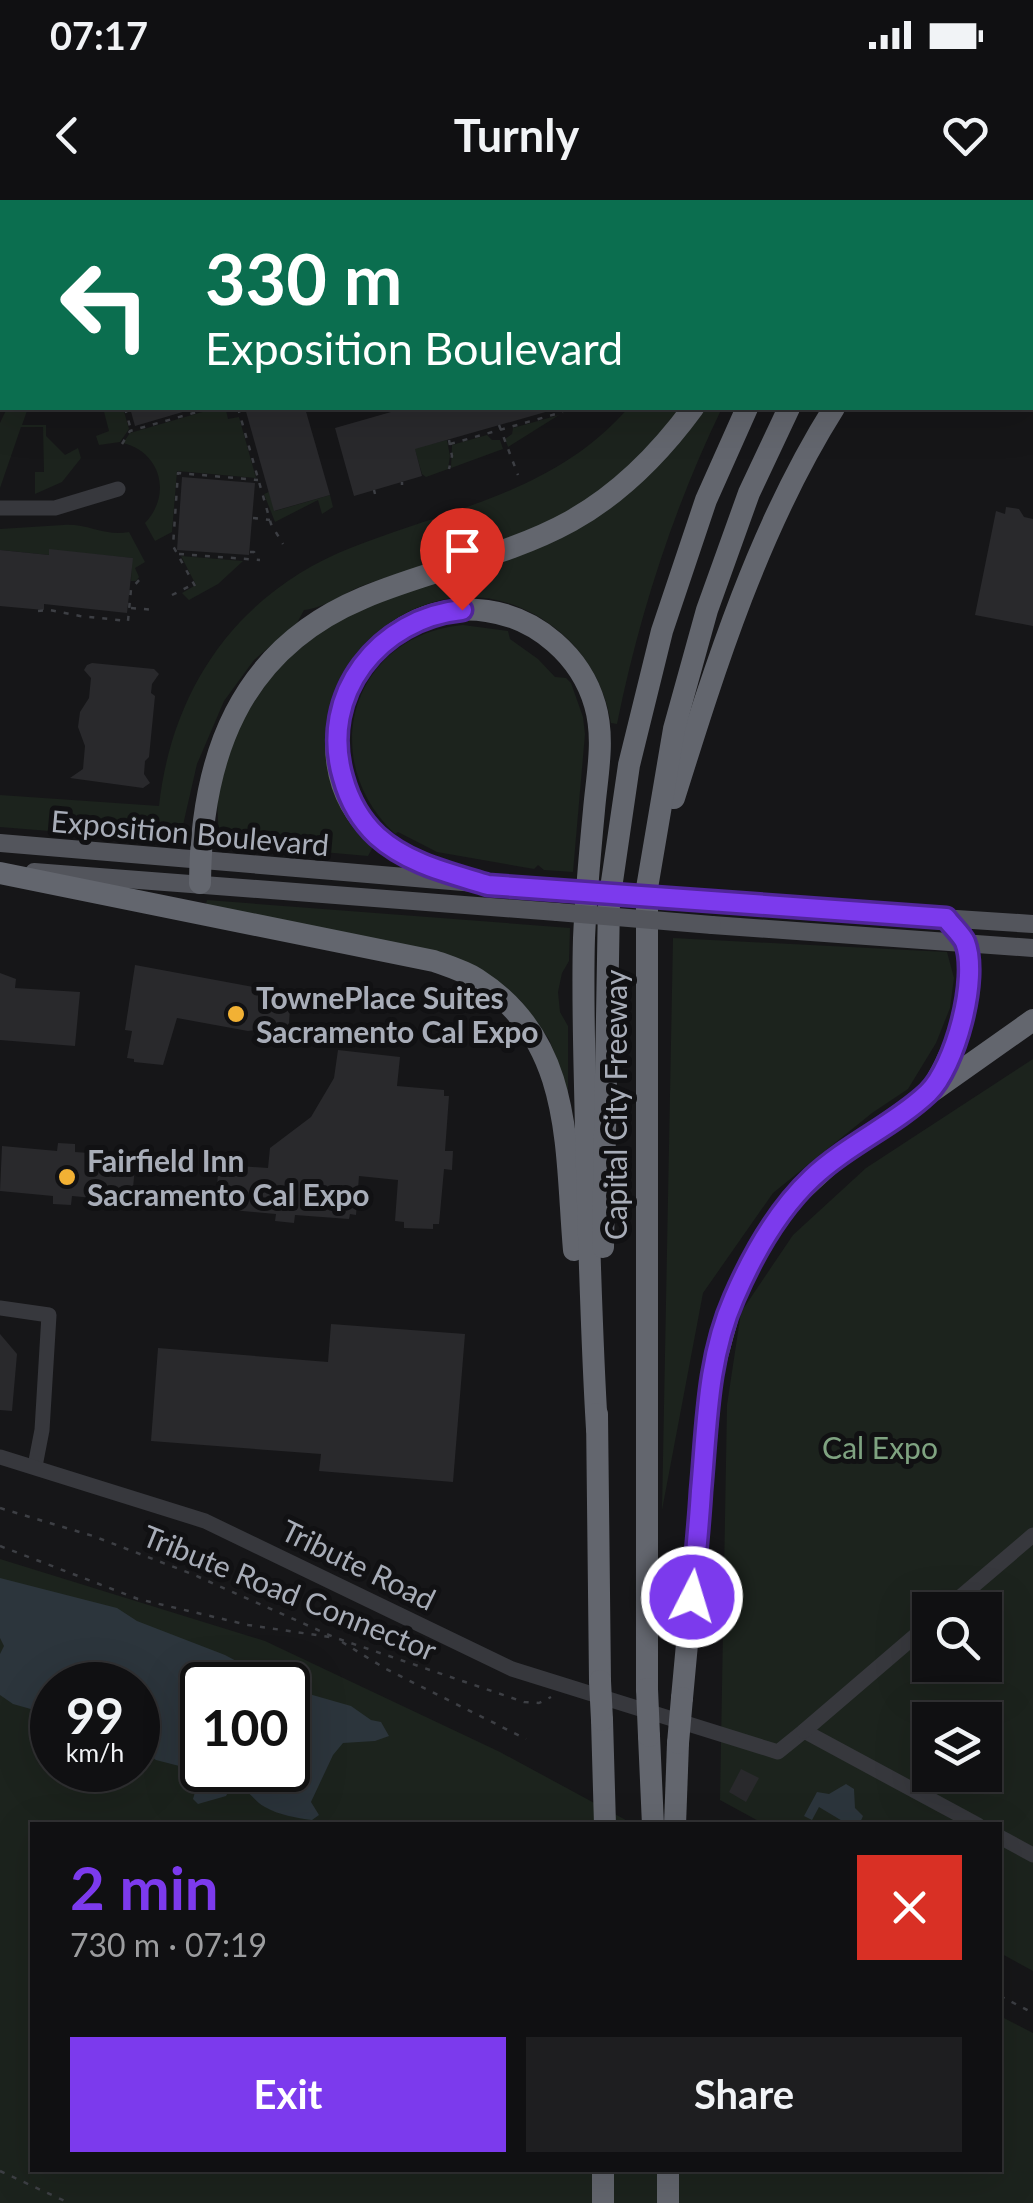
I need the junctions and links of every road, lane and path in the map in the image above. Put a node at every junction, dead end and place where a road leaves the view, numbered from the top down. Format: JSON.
{"nodes":[{"id":1,"x":126,"y":410,"type":"edge"},
{"id":2,"x":198,"y":410,"type":"edge"},
{"id":3,"x":239,"y":410,"type":"edge"},
{"id":4,"x":691,"y":410,"type":"edge"},
{"id":5,"x":746,"y":410,"type":"edge"},
{"id":6,"x":788,"y":410,"type":"edge"},
{"id":7,"x":833,"y":410,"type":"edge"},
{"id":8,"x":563,"y":412,"type":"dead end"},
{"id":9,"x":499,"y":428,"type":"junction"},
{"id":10,"x":132,"y":430,"type":"junction"},
{"id":11,"x":255,"y":443,"type":"dead end"},
{"id":12,"x":122,"y":444,"type":"dead end"},
{"id":13,"x":248,"y":445,"type":"junction"},
{"id":14,"x":449,"y":468,"type":"dead end"},
{"id":15,"x":518,"y":476,"type":"dead end"},
{"id":16,"x":258,"y":480,"type":"junction"},
{"id":17,"x":118,"y":489,"type":"dead end"},
{"id":18,"x":259,"y":489,"type":"junction"},
{"id":19,"x":268,"y":490,"type":"dead end"},
{"id":20,"x":0,"y":508,"type":"edge"},
{"id":21,"x":252,"y":518,"type":"dead end"},
{"id":22,"x":270,"y":520,"type":"junction"},
{"id":23,"x":283,"y":544,"type":"dead end"},
{"id":24,"x":250,"y":552,"type":"dead end"},
{"id":25,"x":177,"y":554,"type":"junction"},
{"id":26,"x":140,"y":578,"type":"dead end"},
{"id":27,"x":172,"y":595,"type":"dead end"},
{"id":28,"x":130,"y":607,"type":"junction"},
{"id":29,"x":102,"y":610,"type":"dead end"},
{"id":30,"x":156,"y":610,"type":"dead end"},
{"id":31,"x":38,"y":612,"type":"dead end"},
{"id":32,"x":102,"y":618,"type":"junction"},
{"id":33,"x":0,"y":843,"type":"edge"},
{"id":34,"x":0,"y":871,"type":"edge"},
{"id":35,"x":200,"y":872,"type":"junction"},
{"id":36,"x":488,"y":885,"type":"junction"},
{"id":37,"x":647,"y":888,"type":"junction"},
{"id":38,"x":946,"y":918,"type":"junction"},
{"id":39,"x":1033,"y":924,"type":"edge"},
{"id":40,"x":964,"y":942,"type":"junction"},
{"id":41,"x":1033,"y":948,"type":"edge"},
{"id":42,"x":1033,"y":1020,"type":"edge"},
{"id":43,"x":930,"y":1091,"type":"junction"},
{"id":44,"x":0,"y":1308,"type":"edge"},
{"id":45,"x":596,"y":1429,"type":"junction"},
{"id":46,"x":0,"y":1456,"type":"edge"},
{"id":47,"x":35,"y":1466,"type":"junction"},
{"id":48,"x":596,"y":1494,"type":"junction"},
{"id":49,"x":0,"y":1508,"type":"edge"},
{"id":50,"x":1033,"y":1535,"type":"edge"},
{"id":51,"x":0,"y":1546,"type":"edge"},
{"id":52,"x":967,"y":1592,"type":"edge"},
{"id":53,"x":336,"y":1638,"type":"junction"},
{"id":54,"x":912,"y":1638,"type":"edge"},
{"id":55,"x":553,"y":1684,"type":"junction"},
{"id":56,"x":804,"y":1731,"type":"junction"},
{"id":57,"x":684,"y":1734,"type":"junction"},
{"id":58,"x":526,"y":1739,"type":"dead end"},
{"id":59,"x":605,"y":1822,"type":"edge"},
{"id":60,"x":653,"y":1822,"type":"edge"},
{"id":61,"x":674,"y":1822,"type":"edge"},
{"id":62,"x":972,"y":1822,"type":"edge"},
{"id":63,"x":1002,"y":1838,"type":"edge"},
{"id":64,"x":1033,"y":1855,"type":"edge"},
{"id":65,"x":1002,"y":1997,"type":"edge"},
{"id":66,"x":1033,"y":2013,"type":"edge"},
{"id":67,"x":0,"y":2171,"type":"edge"},
{"id":68,"x":604,"y":2172,"type":"edge"},
{"id":69,"x":668,"y":2172,"type":"edge"},
{"id":70,"x":69,"y":2203,"type":"edge"},
{"id":71,"x":603,"y":2203,"type":"edge"},
{"id":72,"x":668,"y":2203,"type":"edge"}],
"edges":[{"from":1,"to":10,"type":"path"},
{"from":2,"to":10,"type":"path"},
{"from":3,"to":13,"type":"path"},
{"from":4,"to":35,"type":"highway"},
{"from":5,"to":45,"type":"highway","name":"Capital City Freeway"},
{"from":6,"to":37,"type":"highway","name":"Capital City Freeway"},
{"from":7,"to":37,"type":"highway"},
{"from":8,"to":9,"type":"path"},
{"from":9,"to":14,"type":"path"},
{"from":9,"to":15,"type":"path"},
{"from":10,"to":12,"type":"path"},
{"from":11,"to":13,"type":"path"},
{"from":13,"to":16,"type":"path"},
{"from":16,"to":18,"type":"path"},
{"from":16,"to":25,"type":"path"},
{"from":17,"to":20,"type":"street"},
{"from":18,"to":19,"type":"path"},
{"from":18,"to":22,"type":"path"},
{"from":21,"to":22,"type":"path"},
{"from":22,"to":23,"type":"path"},
{"from":24,"to":25,"type":"path"},
{"from":25,"to":27,"type":"path"},
{"from":26,"to":28,"type":"path"},
{"from":28,"to":30,"type":"path"},
{"from":28,"to":32,"type":"path"},
{"from":29,"to":32,"type":"path"},
{"from":31,"to":32,"type":"path"},
{"from":33,"to":35,"type":"main road","name":"Exposition Boulevard"},
{"from":34,"to":35,"type":"main road","name":"Exposition Boulevard"},
{"from":34,"to":48,"type":"highway"},
{"from":35,"to":36,"type":"main road","name":"Exposition Boulevard"},
{"from":35,"to":40,"type":"main road","name":"Exposition Boulevard","bridge":true},
{"from":36,"to":38,"type":"main road","name":"Exposition Boulevard","bridge":true},
{"from":36,"to":45,"type":"highway"},
{"from":37,"to":60,"type":"highway","name":"Capital City Freeway","bridge":true},
{"from":38,"to":39,"type":"main road","name":"Exposition Boulevard"},
{"from":38,"to":40,"type":"highway"},
{"from":40,"to":41,"type":"main road","name":"Exposition Boulevard"},
{"from":40,"to":43,"type":"highway"},
{"from":42,"to":43,"type":"highway"},
{"from":43,"to":57,"type":"highway","bridge":true},
{"from":44,"to":47,"type":"street"},
{"from":45,"to":48,"type":"highway","name":"Capital City Freeway"},
{"from":46,"to":47,"type":"street","name":"Tribute Road"},
{"from":47,"to":55,"type":"street","name":"Tribute Road"},
{"from":48,"to":59,"type":"highway","name":"Capital City Freeway","bridge":true},
{"from":49,"to":53,"type":"path","name":"Tribute Road Connector"},
{"from":50,"to":52,"type":"street"},
{"from":51,"to":53,"type":"path"},
{"from":53,"to":55,"type":"path","name":"Tribute Road Connector"},
{"from":53,"to":58,"type":"path"},
{"from":54,"to":56,"type":"street"},
{"from":55,"to":57,"type":"street","name":"Tribute Road"},
{"from":56,"to":57,"type":"street","name":"Tribute Road"},
{"from":56,"to":62,"type":"street"},
{"from":57,"to":61,"type":"highway"},
{"from":63,"to":64,"type":"street"},
{"from":65,"to":66,"type":"path"},
{"from":67,"to":70,"type":"path"},
{"from":68,"to":71,"type":"highway"},
{"from":69,"to":72,"type":"highway"}]}
